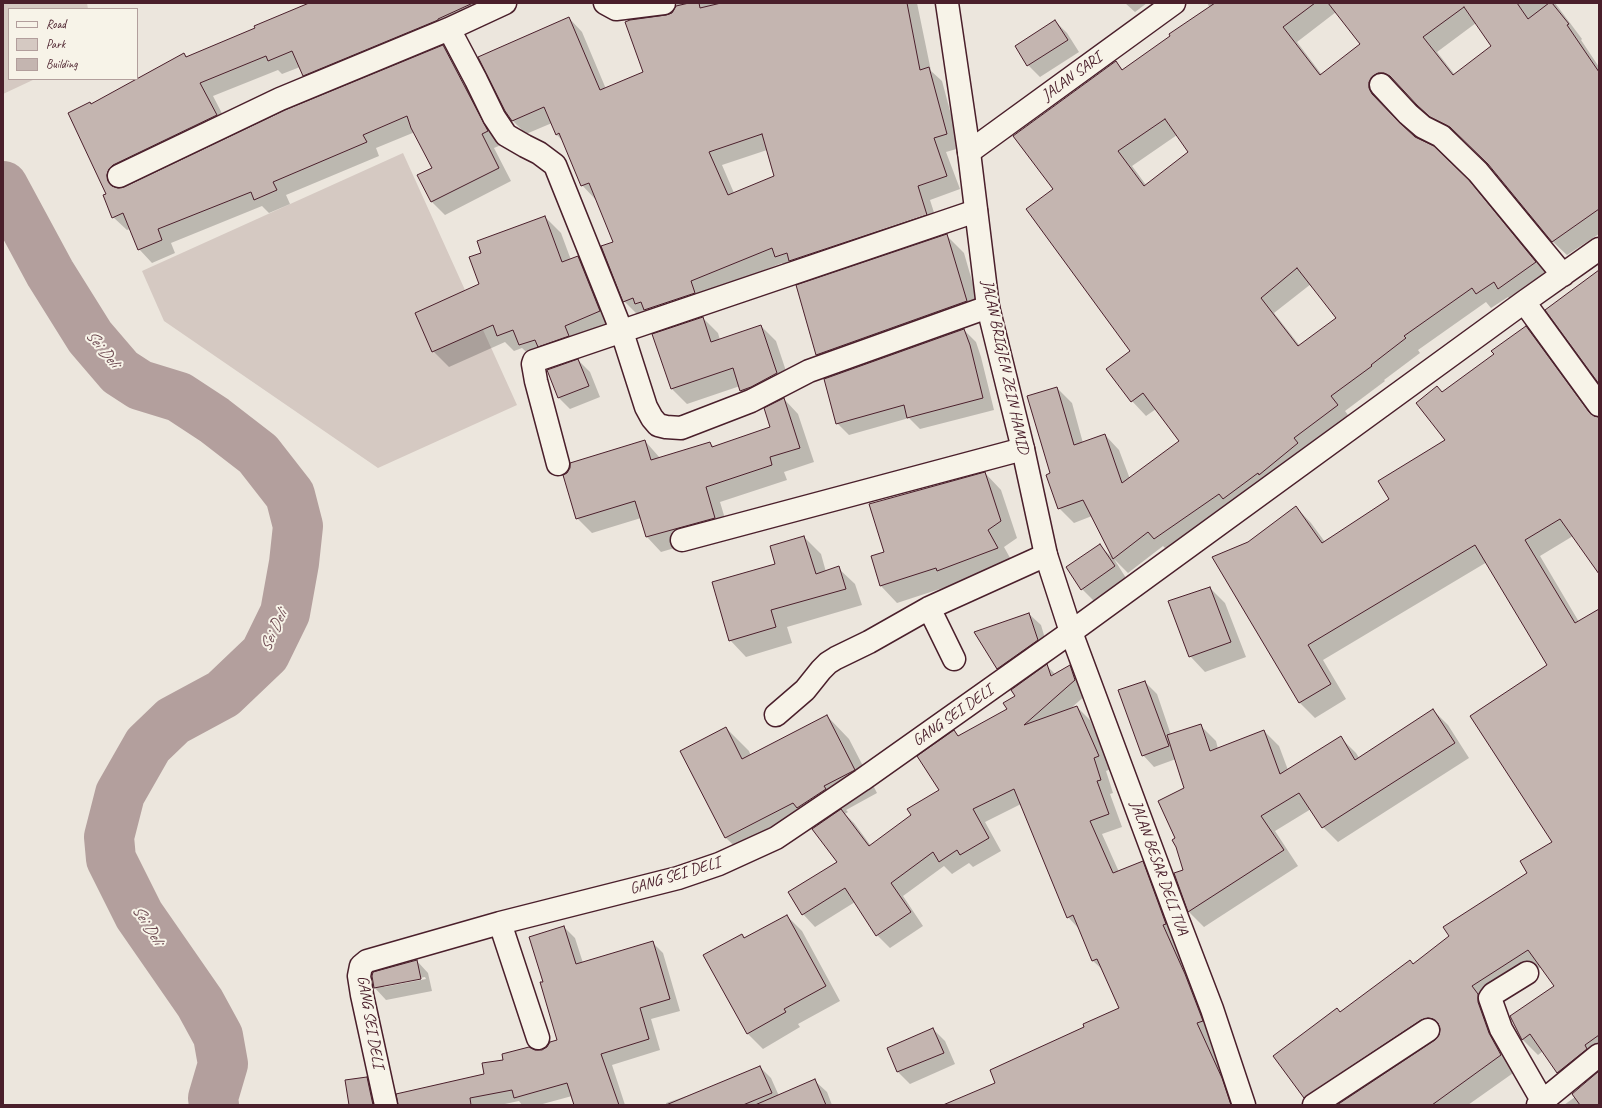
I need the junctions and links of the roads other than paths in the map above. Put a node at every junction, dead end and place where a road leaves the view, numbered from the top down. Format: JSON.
{"nodes":[{"id":1,"x":505,"y":3,"type":"edge"},
{"id":2,"x":605,"y":3,"type":"edge"},
{"id":3,"x":664,"y":3,"type":"edge"},
{"id":4,"x":946,"y":3,"type":"edge"},
{"id":5,"x":1174,"y":3,"type":"edge"},
{"id":6,"x":449,"y":29,"type":"junction"},
{"id":7,"x":1381,"y":86,"type":"dead end"},
{"id":8,"x":969,"y":152,"type":"junction"},
{"id":9,"x":119,"y":176,"type":"dead end"},
{"id":10,"x":976,"y":211,"type":"junction"},
{"id":11,"x":1599,"y":249,"type":"edge"},
{"id":12,"x":1563,"y":275,"type":"junction"},
{"id":13,"x":1524,"y":302,"type":"junction"},
{"id":14,"x":988,"y":307,"type":"junction"},
{"id":15,"x":622,"y":332,"type":"junction"},
{"id":16,"x":1599,"y":405,"type":"edge"},
{"id":17,"x":1022,"y":449,"type":"junction"},
{"id":18,"x":558,"y":464,"type":"dead end"},
{"id":19,"x":682,"y":540,"type":"dead end"},
{"id":20,"x":1046,"y":555,"type":"junction"},
{"id":21,"x":929,"y":608,"type":"junction"},
{"id":22,"x":1071,"y":632,"type":"junction"},
{"id":23,"x":954,"y":659,"type":"dead end"},
{"id":24,"x":776,"y":715,"type":"dead end"},
{"id":25,"x":500,"y":923,"type":"junction"},
{"id":26,"x":1527,"y":973,"type":"dead end"},
{"id":27,"x":1428,"y":1030,"type":"dead end"},
{"id":28,"x":538,"y":1038,"type":"dead end"},
{"id":29,"x":1599,"y":1055,"type":"edge"},
{"id":30,"x":1540,"y":1103,"type":"edge"},
{"id":31,"x":386,"y":1105,"type":"edge"},
{"id":32,"x":1244,"y":1105,"type":"edge"},
{"id":33,"x":1314,"y":1105,"type":"edge"}],
"edges":[{"from":1,"to":6,"type":"street"},
{"from":2,"to":3,"type":"street"},
{"from":4,"to":8,"type":"street","name":"JALAN BRIGJEN ZEIN HAMID"},
{"from":5,"to":8,"type":"street","name":"JALAN SARI"},
{"from":6,"to":9,"type":"street"},
{"from":6,"to":15,"type":"street"},
{"from":7,"to":12,"type":"street"},
{"from":8,"to":10,"type":"street","name":"JALAN BRIGJEN ZEIN HAMID"},
{"from":10,"to":14,"type":"street","name":"JALAN BRIGJEN ZEIN HAMID"},
{"from":10,"to":15,"type":"street"},
{"from":11,"to":12,"type":"street","name":"GANG SEI DELI"},
{"from":12,"to":13,"type":"street","name":"GANG SEI DELI"},
{"from":13,"to":16,"type":"street"},
{"from":13,"to":22,"type":"street","name":"GANG SEI DELI"},
{"from":14,"to":15,"type":"street"},
{"from":14,"to":17,"type":"street","name":"JALAN BRIGJEN ZEIN HAMID"},
{"from":15,"to":18,"type":"street"},
{"from":17,"to":19,"type":"street"},
{"from":17,"to":20,"type":"street","name":"JALAN BRIGJEN ZEIN HAMID"},
{"from":20,"to":21,"type":"street"},
{"from":20,"to":22,"type":"street","name":"JALAN BRIGJEN ZEIN HAMID"},
{"from":21,"to":23,"type":"street"},
{"from":21,"to":24,"type":"street"},
{"from":22,"to":25,"type":"street","name":"GANG SEI DELI"},
{"from":22,"to":32,"type":"street","name":"JALAN BESAR DELI TUA"},
{"from":25,"to":28,"type":"street"},
{"from":25,"to":31,"type":"street","name":"GANG SEI DELI"},
{"from":26,"to":30,"type":"street"},
{"from":27,"to":33,"type":"street"},
{"from":29,"to":30,"type":"street"}]}
